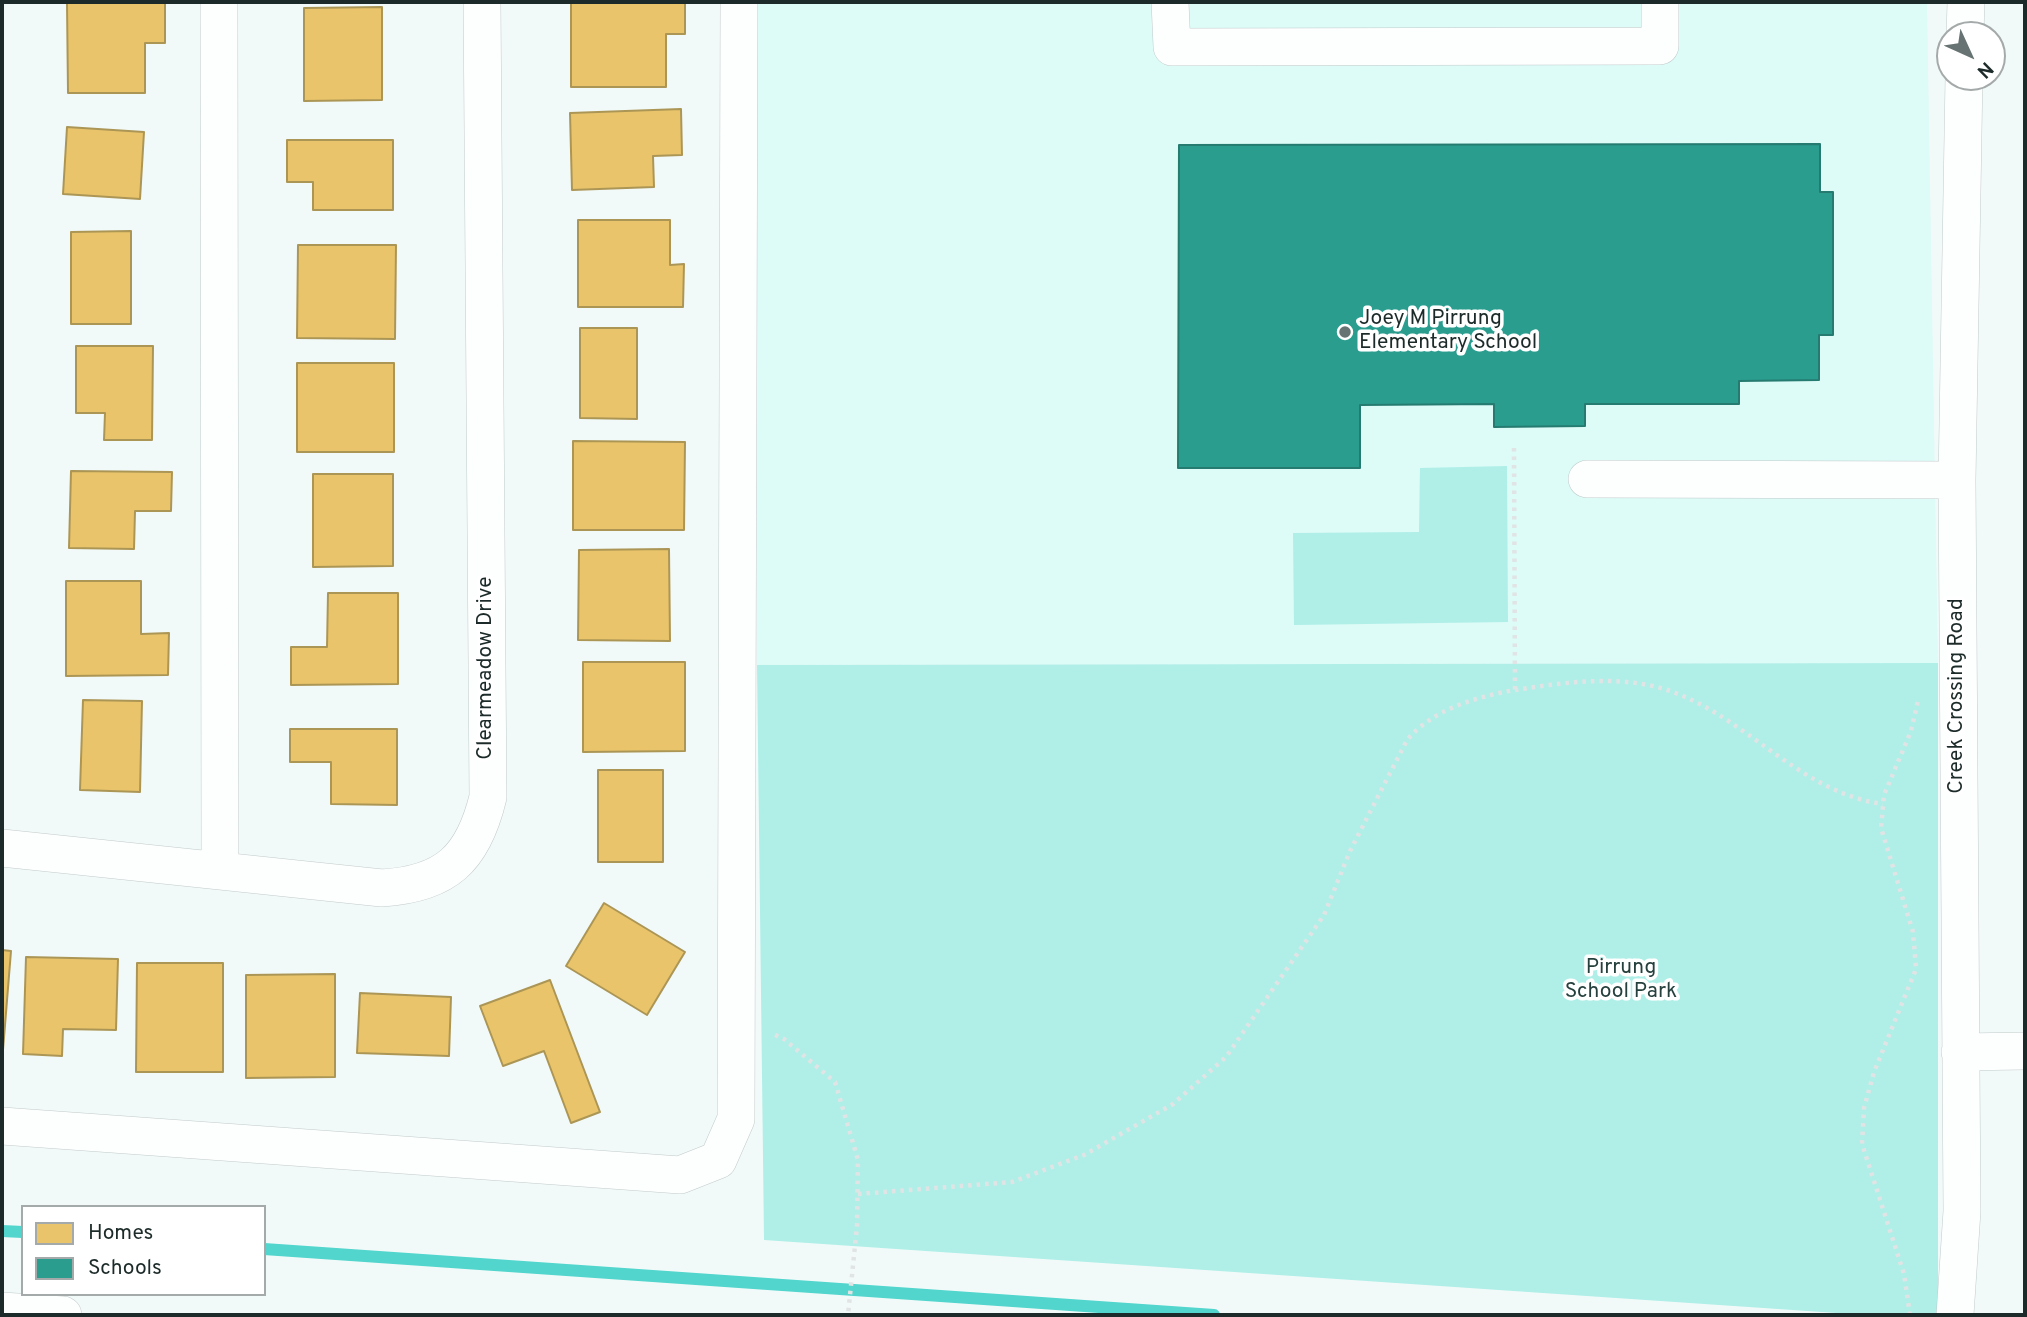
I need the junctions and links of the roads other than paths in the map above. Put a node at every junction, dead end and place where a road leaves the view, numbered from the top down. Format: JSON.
{"nodes":[{"id":1,"x":219,"y":2,"type":"edge"},
{"id":2,"x":482,"y":2,"type":"edge"},
{"id":3,"x":739,"y":2,"type":"edge"},
{"id":4,"x":1170,"y":2,"type":"edge"},
{"id":5,"x":1660,"y":2,"type":"edge"},
{"id":6,"x":1966,"y":2,"type":"edge"},
{"id":7,"x":1965,"y":21,"type":"edge"},
{"id":8,"x":1964,"y":91,"type":"edge"},
{"id":9,"x":1587,"y":479,"type":"dead end"},
{"id":10,"x":1957,"y":480,"type":"junction"},
{"id":11,"x":2,"y":848,"type":"edge"},
{"id":12,"x":220,"y":871,"type":"junction"},
{"id":13,"x":2025,"y":1051,"type":"edge"},
{"id":14,"x":1960,"y":1052,"type":"junction"},
{"id":15,"x":2,"y":1126,"type":"edge"},
{"id":16,"x":2,"y":1311,"type":"edge"},
{"id":17,"x":63,"y":1315,"type":"edge"},
{"id":18,"x":1955,"y":1315,"type":"edge"}],
"edges":[{"from":1,"to":12,"type":"street"},
{"from":2,"to":12,"type":"street","name":"Clearmeadow Drive"},
{"from":3,"to":15,"type":"street"},
{"from":4,"to":5,"type":"street"},
{"from":6,"to":7,"type":"street"},
{"from":8,"to":10,"type":"street","name":"Creek Crossing Road"},
{"from":9,"to":10,"type":"street"},
{"from":10,"to":14,"type":"street","name":"Creek Crossing Road"},
{"from":11,"to":12,"type":"street","name":"Clearmeadow Drive"},
{"from":13,"to":14,"type":"street"},
{"from":14,"to":18,"type":"street","name":"Creek Crossing Road"},
{"from":16,"to":17,"type":"street"}]}
